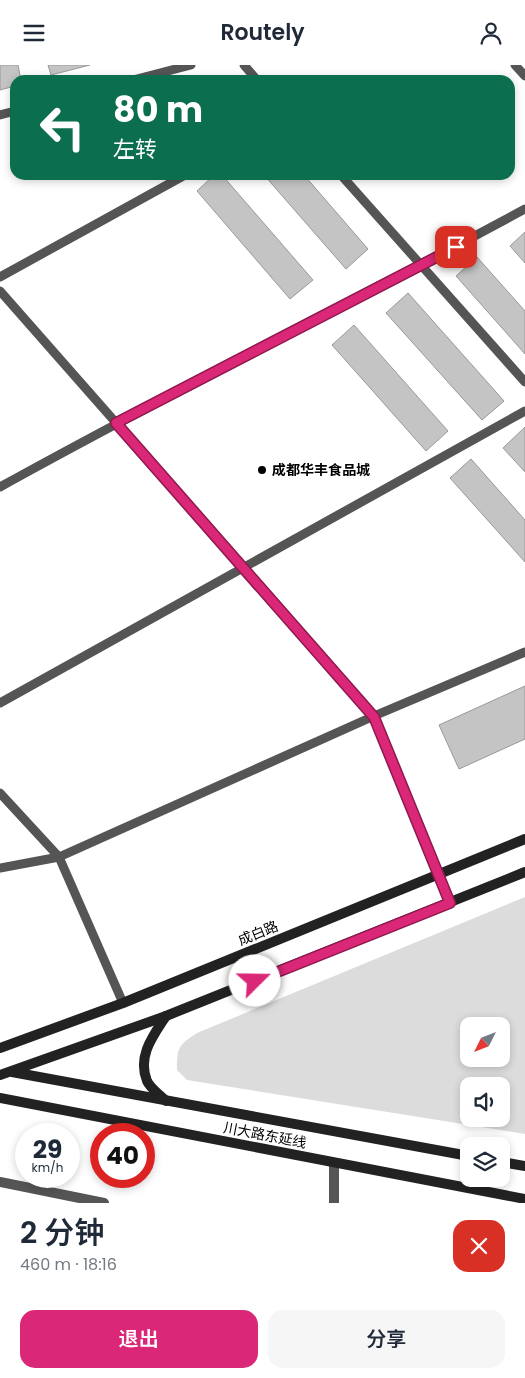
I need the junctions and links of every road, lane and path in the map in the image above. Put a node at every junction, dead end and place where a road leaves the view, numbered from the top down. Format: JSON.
{"nodes":[{"id":1,"x":191,"y":65,"type":"edge"},
{"id":2,"x":244,"y":65,"type":"edge"},
{"id":3,"x":515,"y":65,"type":"edge"},
{"id":4,"x":152,"y":75,"type":"edge"},
{"id":5,"x":253,"y":75,"type":"edge"},
{"id":6,"x":525,"y":76,"type":"edge"},
{"id":7,"x":176,"y":180,"type":"edge"},
{"id":8,"x":345,"y":180,"type":"edge"},
{"id":9,"x":525,"y":209,"type":"edge"},
{"id":10,"x":421,"y":265,"type":"junction"},
{"id":11,"x":0,"y":277,"type":"edge"},
{"id":12,"x":0,"y":291,"type":"edge"},
{"id":13,"x":525,"y":382,"type":"edge"},
{"id":14,"x":525,"y":411,"type":"edge"},
{"id":15,"x":116,"y":423,"type":"junction"},
{"id":16,"x":0,"y":487,"type":"edge"},
{"id":17,"x":243,"y":567,"type":"junction"},
{"id":18,"x":525,"y":651,"type":"edge"},
{"id":19,"x":0,"y":703,"type":"edge"},
{"id":20,"x":374,"y":717,"type":"junction"},
{"id":21,"x":0,"y":793,"type":"edge"},
{"id":22,"x":525,"y":839,"type":"edge"},
{"id":23,"x":59,"y":857,"type":"junction"},
{"id":24,"x":0,"y":868,"type":"edge"},
{"id":25,"x":525,"y":873,"type":"edge"},
{"id":26,"x":438,"y":874,"type":"junction"},
{"id":27,"x":450,"y":903,"type":"junction"},
{"id":28,"x":123,"y":1003,"type":"junction"},
{"id":29,"x":166,"y":1016,"type":"junction"},
{"id":30,"x":0,"y":1048,"type":"edge"},
{"id":31,"x":5,"y":1070,"type":"edge"},
{"id":32,"x":0,"y":1075,"type":"edge"},
{"id":33,"x":0,"y":1098,"type":"edge"},
{"id":34,"x":166,"y":1101,"type":"junction"},
{"id":35,"x":460,"y":1154,"type":"edge"},
{"id":36,"x":334,"y":1163,"type":"junction"},
{"id":37,"x":510,"y":1164,"type":"edge"},
{"id":38,"x":525,"y":1166,"type":"edge"},
{"id":39,"x":0,"y":1182,"type":"edge"},
{"id":40,"x":525,"y":1199,"type":"edge"},
{"id":41,"x":104,"y":1203,"type":"edge"},
{"id":42,"x":334,"y":1203,"type":"edge"}],
"edges":[{"from":1,"to":4,"type":"lane"},
{"from":2,"to":5,"type":"lane"},
{"from":3,"to":6,"type":"lane"},
{"from":7,"to":11,"type":"lane"},
{"from":8,"to":10,"type":"lane"},
{"from":9,"to":10,"type":"lane"},
{"from":10,"to":13,"type":"lane"},
{"from":10,"to":15,"type":"lane"},
{"from":12,"to":15,"type":"lane"},
{"from":14,"to":17,"type":"lane"},
{"from":15,"to":16,"type":"lane"},
{"from":15,"to":17,"type":"lane"},
{"from":17,"to":19,"type":"lane"},
{"from":17,"to":20,"type":"lane"},
{"from":18,"to":20,"type":"lane"},
{"from":20,"to":23,"type":"lane"},
{"from":20,"to":26,"type":"lane"},
{"from":21,"to":23,"type":"lane"},
{"from":22,"to":26,"type":"street","name":"成白路"},
{"from":23,"to":24,"type":"lane"},
{"from":23,"to":28,"type":"lane"},
{"from":25,"to":27,"type":"street"},
{"from":26,"to":27,"type":"lane"},
{"from":26,"to":28,"type":"street","name":"成白路"},
{"from":27,"to":29,"type":"street"},
{"from":28,"to":30,"type":"street","name":"成白路"},
{"from":29,"to":31,"type":"street"},
{"from":29,"to":34,"type":"street"},
{"from":31,"to":32,"type":"street"},
{"from":31,"to":34,"type":"street","name":"川大路东延线"},
{"from":33,"to":36,"type":"street","name":"川大路东延线"},
{"from":34,"to":35,"type":"street","name":"川大路东延线"},
{"from":36,"to":40,"type":"street","name":"川大路东延线"},
{"from":36,"to":42,"type":"street"},
{"from":37,"to":38,"type":"street"},
{"from":39,"to":41,"type":"street"}]}
